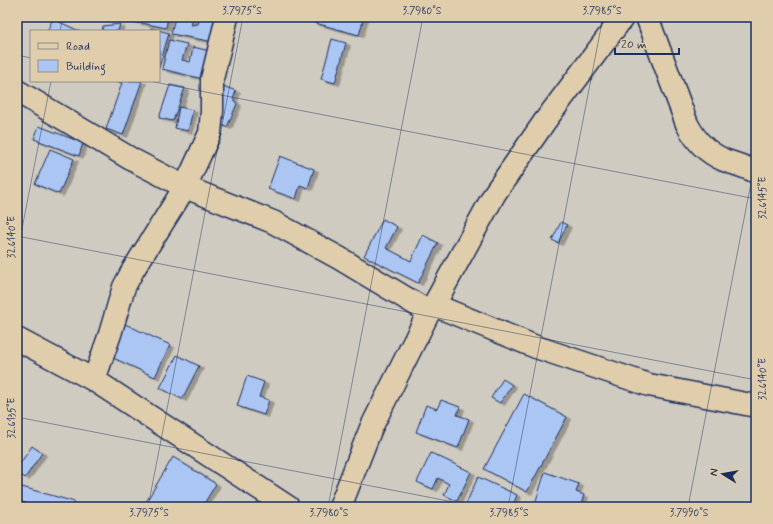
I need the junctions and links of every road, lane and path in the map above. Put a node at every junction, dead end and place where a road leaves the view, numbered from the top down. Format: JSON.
{"nodes":[{"id":1,"x":227,"y":17,"type":"edge"},
{"id":2,"x":623,"y":17,"type":"edge"},
{"id":3,"x":647,"y":17,"type":"edge"},
{"id":4,"x":17,"y":90,"type":"edge"},
{"id":5,"x":756,"y":172,"type":"edge"},
{"id":6,"x":185,"y":187,"type":"junction"},
{"id":7,"x":431,"y":309,"type":"junction"},
{"id":8,"x":17,"y":339,"type":"edge"},
{"id":9,"x":94,"y":380,"type":"junction"},
{"id":10,"x":756,"y":406,"type":"edge"},
{"id":11,"x":288,"y":507,"type":"edge"},
{"id":12,"x":340,"y":507,"type":"edge"}],
"edges":[{"from":1,"to":6,"type":"street"},
{"from":2,"to":7,"type":"street"},
{"from":3,"to":5,"type":"street"},
{"from":4,"to":6,"type":"street"},
{"from":6,"to":7,"type":"street"},
{"from":6,"to":9,"type":"street"},
{"from":7,"to":10,"type":"street"},
{"from":7,"to":12,"type":"street"},
{"from":8,"to":9,"type":"street"},
{"from":9,"to":11,"type":"street"}]}
